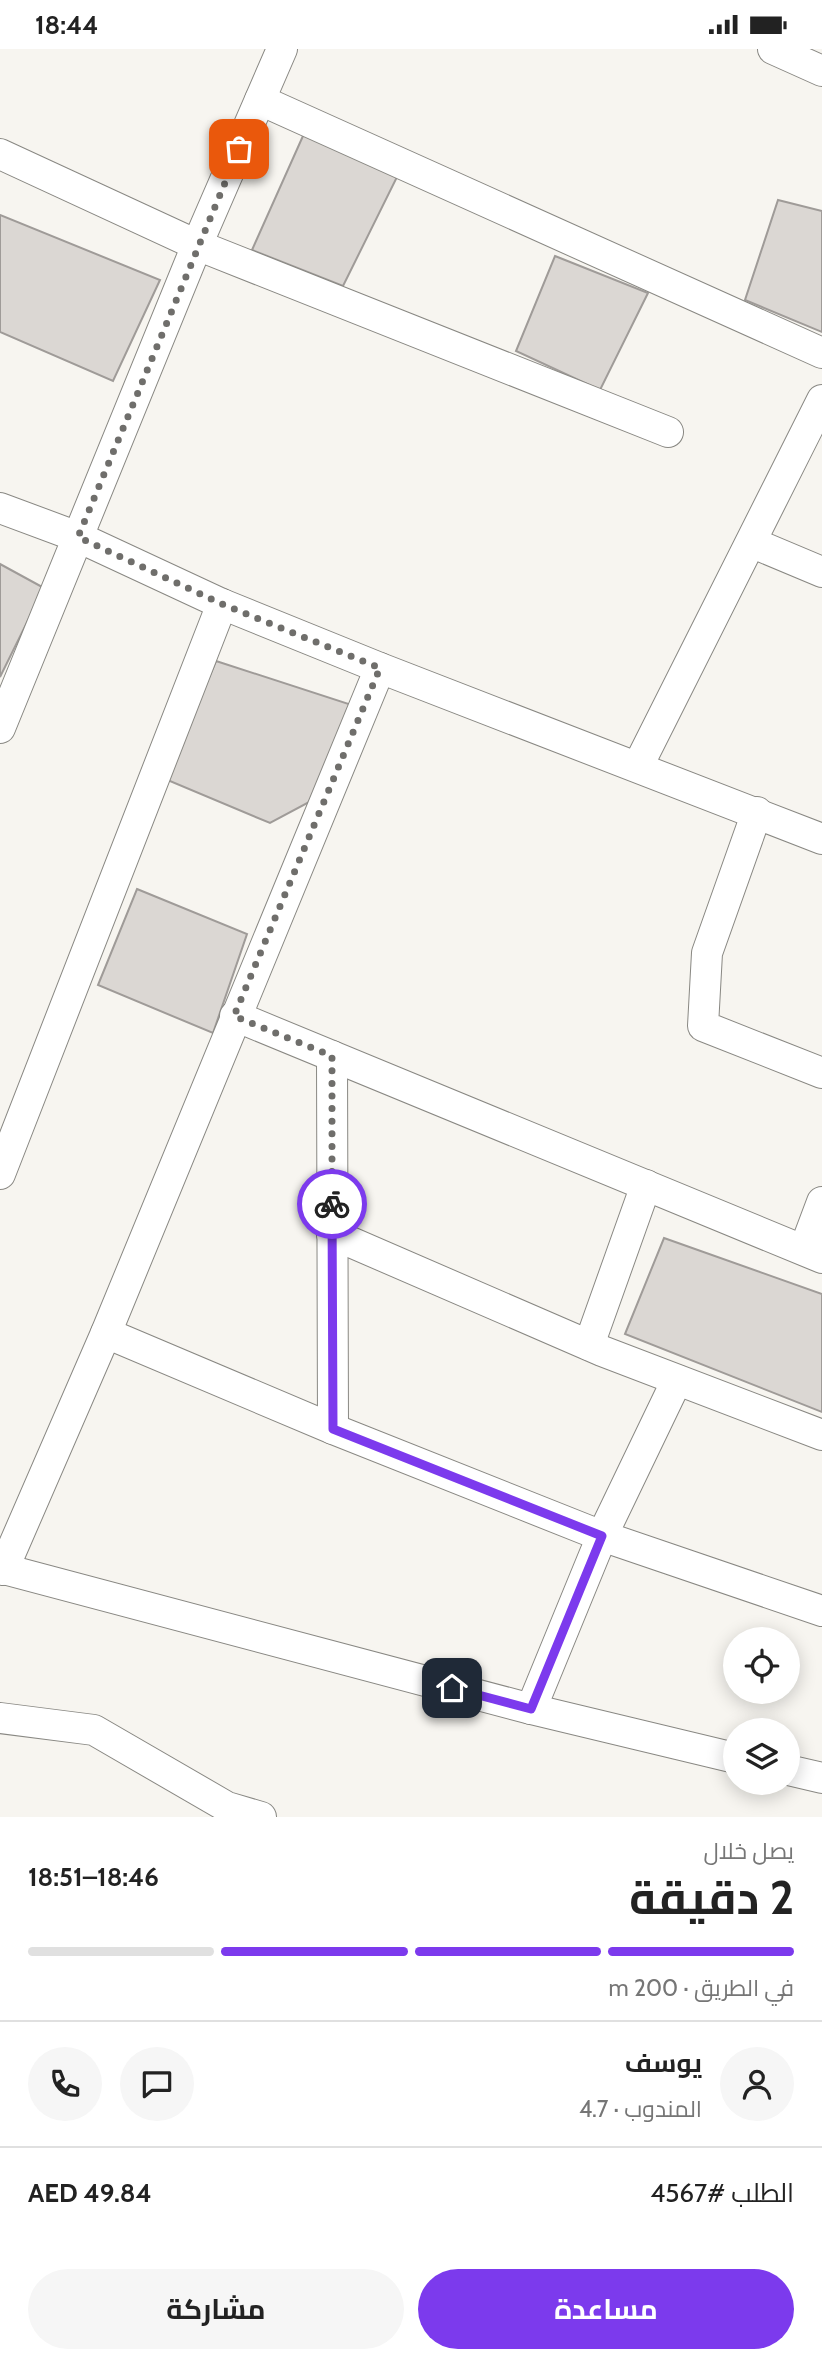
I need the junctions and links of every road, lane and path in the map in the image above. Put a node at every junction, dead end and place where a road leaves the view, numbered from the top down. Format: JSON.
{"nodes":[{"id":1,"x":282,"y":49,"type":"edge"},
{"id":2,"x":773,"y":49,"type":"edge"},
{"id":3,"x":816,"y":61,"type":"edge"},
{"id":4,"x":260,"y":100,"type":"junction"},
{"id":5,"x":0,"y":154,"type":"edge"},
{"id":6,"x":197,"y":245,"type":"junction"},
{"id":7,"x":822,"y":353,"type":"edge"},
{"id":8,"x":822,"y":400,"type":"edge"},
{"id":9,"x":668,"y":432,"type":"dead end"},
{"id":10,"x":0,"y":508,"type":"edge"},
{"id":11,"x":78,"y":537,"type":"junction"},
{"id":12,"x":753,"y":544,"type":"junction"},
{"id":13,"x":822,"y":572,"type":"edge"},
{"id":14,"x":222,"y":604,"type":"junction"},
{"id":15,"x":380,"y":668,"type":"junction"},
{"id":16,"x":0,"y":728,"type":"edge"},
{"id":17,"x":638,"y":766,"type":"junction"},
{"id":18,"x":757,"y":812,"type":"junction"},
{"id":19,"x":822,"y":839,"type":"edge"},
{"id":20,"x":234,"y":1016,"type":"junction"},
{"id":21,"x":332,"y":1056,"type":"junction"},
{"id":22,"x":822,"y":1073,"type":"edge"},
{"id":23,"x":1,"y":1169,"type":"edge"},
{"id":24,"x":646,"y":1185,"type":"junction"},
{"id":25,"x":822,"y":1202,"type":"edge"},
{"id":26,"x":332,"y":1234,"type":"junction"},
{"id":27,"x":813,"y":1254,"type":"edge"},
{"id":28,"x":106,"y":1333,"type":"junction"},
{"id":29,"x":589,"y":1345,"type":"junction"},
{"id":30,"x":677,"y":1380,"type":"junction"},
{"id":31,"x":333,"y":1429,"type":"junction"},
{"id":32,"x":822,"y":1435,"type":"edge"},
{"id":33,"x":602,"y":1536,"type":"junction"},
{"id":34,"x":1,"y":1569,"type":"edge"},
{"id":35,"x":822,"y":1611,"type":"edge"},
{"id":36,"x":531,"y":1709,"type":"junction"},
{"id":37,"x":0,"y":1718,"type":"edge"},
{"id":38,"x":723,"y":1755,"type":"edge"},
{"id":39,"x":800,"y":1773,"type":"edge"},
{"id":40,"x":822,"y":1779,"type":"edge"},
{"id":41,"x":261,"y":1817,"type":"edge"}],
"edges":[{"from":1,"to":4,"type":"street"},
{"from":2,"to":3,"type":"street"},
{"from":4,"to":6,"type":"street"},
{"from":4,"to":7,"type":"street"},
{"from":5,"to":6,"type":"street"},
{"from":6,"to":9,"type":"street"},
{"from":6,"to":11,"type":"street"},
{"from":8,"to":12,"type":"street"},
{"from":10,"to":11,"type":"street"},
{"from":11,"to":14,"type":"street"},
{"from":11,"to":16,"type":"street"},
{"from":12,"to":13,"type":"street"},
{"from":12,"to":17,"type":"street"},
{"from":14,"to":15,"type":"street"},
{"from":14,"to":23,"type":"street"},
{"from":15,"to":17,"type":"street"},
{"from":15,"to":20,"type":"street"},
{"from":17,"to":18,"type":"street"},
{"from":18,"to":19,"type":"street"},
{"from":18,"to":22,"type":"street"},
{"from":20,"to":21,"type":"street"},
{"from":20,"to":28,"type":"street"},
{"from":21,"to":24,"type":"street"},
{"from":21,"to":26,"type":"street"},
{"from":24,"to":27,"type":"street"},
{"from":24,"to":29,"type":"street"},
{"from":25,"to":27,"type":"street"},
{"from":26,"to":29,"type":"street"},
{"from":26,"to":31,"type":"street"},
{"from":28,"to":31,"type":"street"},
{"from":28,"to":34,"type":"street"},
{"from":29,"to":30,"type":"street"},
{"from":30,"to":32,"type":"street"},
{"from":30,"to":33,"type":"street"},
{"from":31,"to":33,"type":"street"},
{"from":33,"to":35,"type":"street"},
{"from":33,"to":36,"type":"street"},
{"from":34,"to":36,"type":"street"},
{"from":36,"to":38,"type":"street"},
{"from":37,"to":41,"type":"street"},
{"from":39,"to":40,"type":"street"}]}
